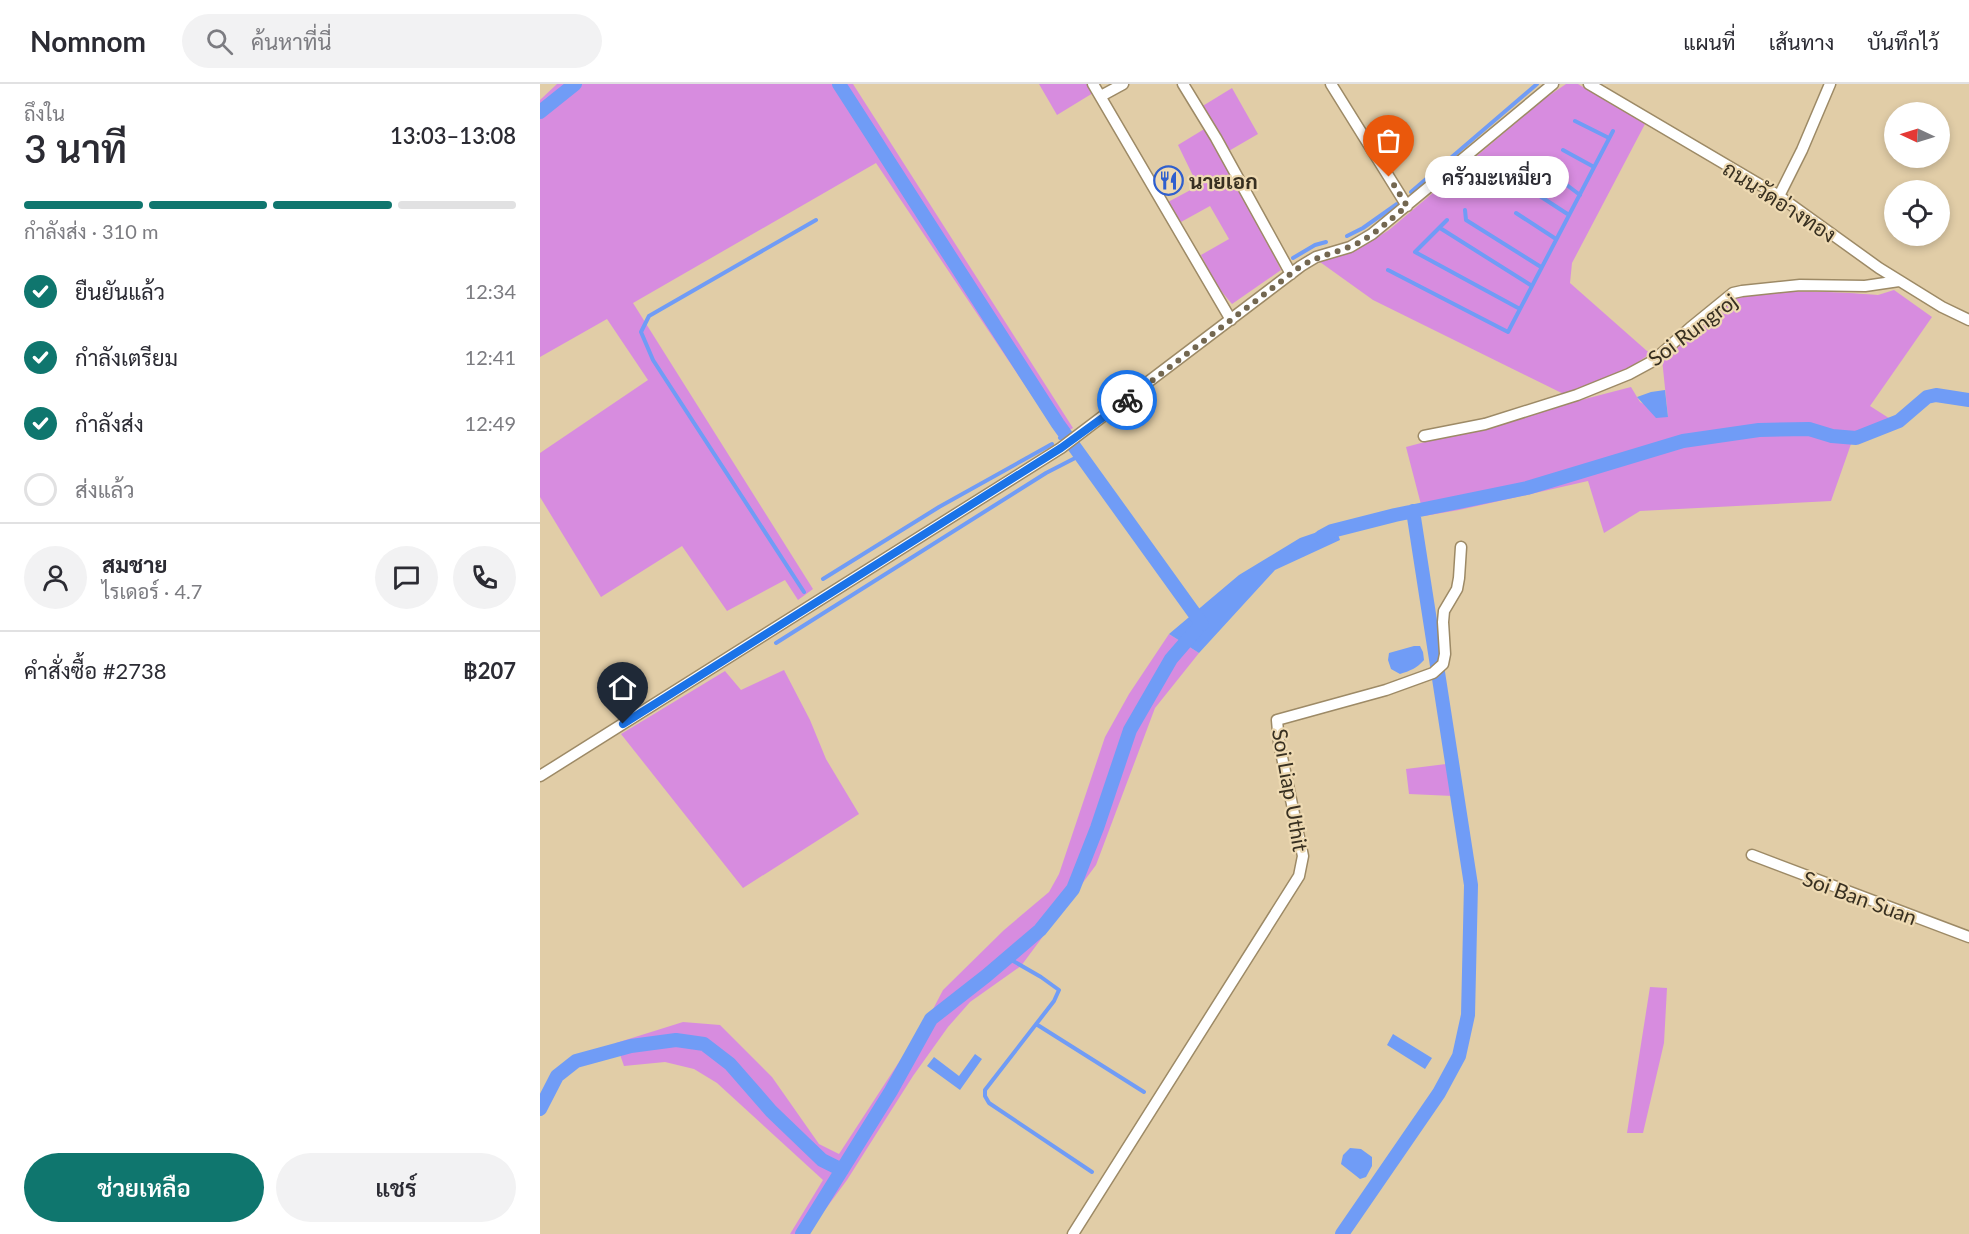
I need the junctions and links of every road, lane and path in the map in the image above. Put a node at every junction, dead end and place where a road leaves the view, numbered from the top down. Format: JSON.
{"nodes":[{"id":1,"x":1093,"y":84,"type":"edge"},
{"id":2,"x":1123,"y":84,"type":"edge"},
{"id":3,"x":1183,"y":84,"type":"edge"},
{"id":4,"x":1331,"y":84,"type":"edge"},
{"id":5,"x":1553,"y":84,"type":"edge"},
{"id":6,"x":1589,"y":84,"type":"edge"},
{"id":7,"x":1830,"y":84,"type":"edge"},
{"id":8,"x":1101,"y":96,"type":"junction"},
{"id":9,"x":1779,"y":196,"type":"junction"},
{"id":10,"x":1407,"y":206,"type":"junction"},
{"id":11,"x":1291,"y":274,"type":"junction"},
{"id":12,"x":1899,"y":281,"type":"junction"},
{"id":13,"x":1231,"y":320,"type":"junction"},
{"id":14,"x":1969,"y":320,"type":"edge"},
{"id":15,"x":1424,"y":436,"type":"dead end"},
{"id":16,"x":1461,"y":548,"type":"dead end"},
{"id":17,"x":540,"y":776,"type":"edge"},
{"id":18,"x":1752,"y":855,"type":"dead end"},
{"id":19,"x":1969,"y":937,"type":"edge"},
{"id":20,"x":1073,"y":1234,"type":"edge"}],
"edges":[{"from":1,"to":8,"type":"street"},
{"from":2,"to":8,"type":"street"},
{"from":3,"to":11,"type":"street"},
{"from":4,"to":10,"type":"street"},
{"from":5,"to":10,"type":"street"},
{"from":6,"to":9,"type":"street","name":"ถนนวัดอ่างทอง"},
{"from":7,"to":9,"type":"street"},
{"from":8,"to":13,"type":"street"},
{"from":9,"to":12,"type":"street","name":"ถนนวัดอ่างทอง"},
{"from":10,"to":11,"type":"street"},
{"from":11,"to":13,"type":"street"},
{"from":12,"to":14,"type":"street","name":"ถนนวัดอ่างทอง"},
{"from":12,"to":15,"type":"street","name":"Soi Rungroj"},
{"from":13,"to":17,"type":"street"},
{"from":16,"to":20,"type":"street","name":"Soi Liap Uthit"},
{"from":18,"to":19,"type":"street","name":"Soi Ban Suan"}]}
